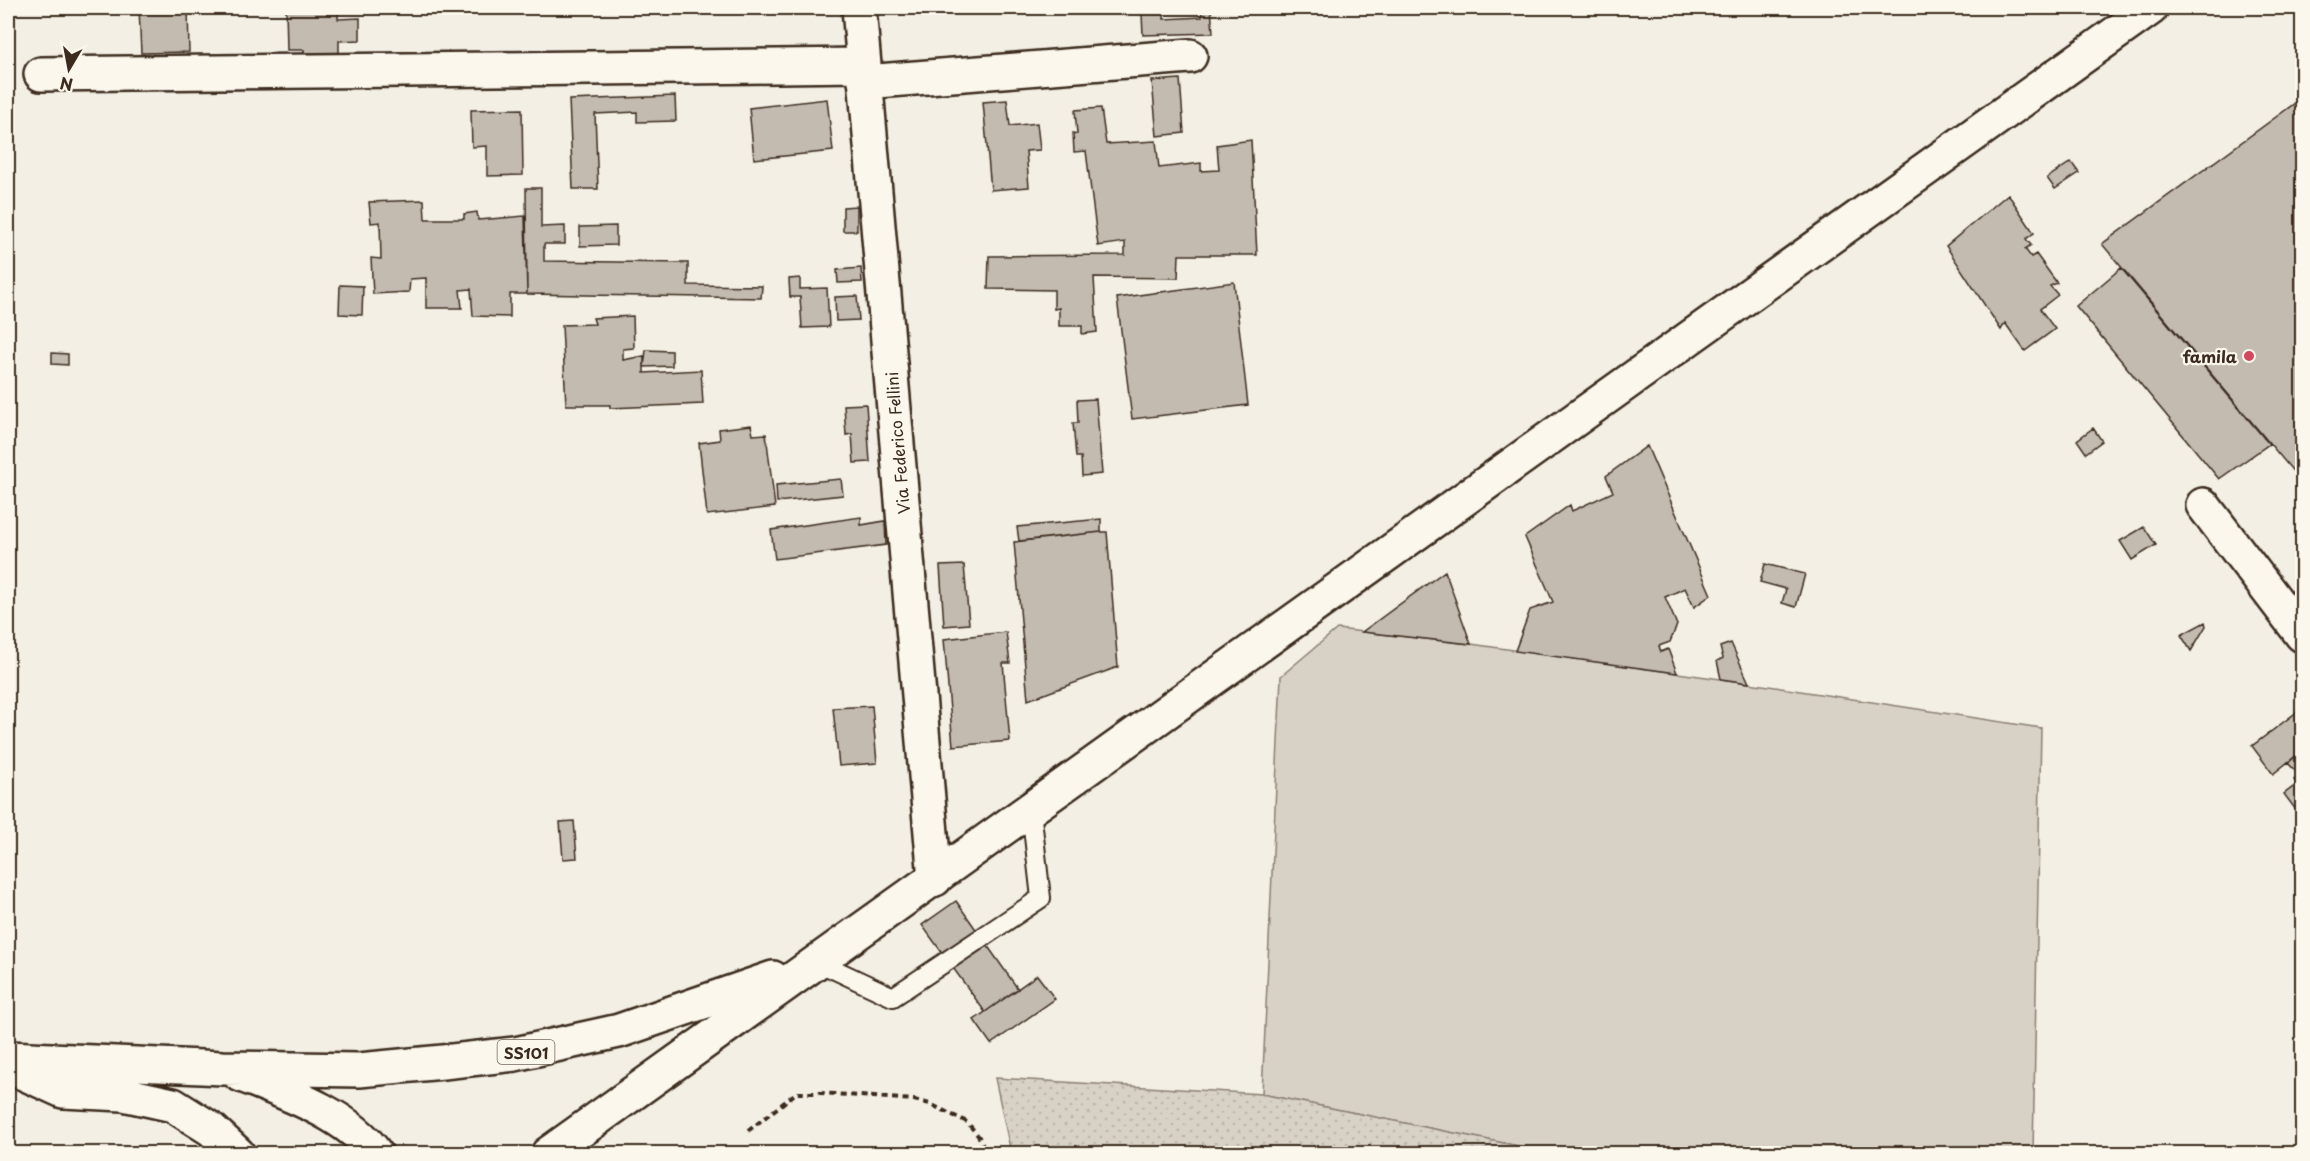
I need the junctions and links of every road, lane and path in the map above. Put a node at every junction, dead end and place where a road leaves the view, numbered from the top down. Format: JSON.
{"nodes":[{"id":1,"x":859,"y":8,"type":"edge"},
{"id":2,"x":2151,"y":8,"type":"edge"},
{"id":3,"x":1190,"y":56,"type":"dead end"},
{"id":4,"x":41,"y":74,"type":"dead end"},
{"id":5,"x":864,"y":74,"type":"junction"},
{"id":6,"x":2203,"y":505,"type":"dead end"},
{"id":7,"x":2302,"y":635,"type":"edge"},
{"id":8,"x":1031,"y":810,"type":"junction"},
{"id":9,"x":935,"y":879,"type":"junction"},
{"id":10,"x":816,"y":961,"type":"junction"},
{"id":11,"x":8,"y":1058,"type":"edge"},
{"id":12,"x":8,"y":1066,"type":"edge"},
{"id":13,"x":223,"y":1068,"type":"junction"},
{"id":14,"x":748,"y":1131,"type":"dead end"},
{"id":15,"x":238,"y":1154,"type":"edge"},
{"id":16,"x":376,"y":1154,"type":"edge"},
{"id":17,"x":548,"y":1154,"type":"edge"},
{"id":18,"x":986,"y":1154,"type":"edge"}],
"edges":[{"from":1,"to":5,"type":"main road","name":"Via Federico Fellini"},
{"from":2,"to":8,"type":"main road"},
{"from":3,"to":5,"type":"main road"},
{"from":4,"to":5,"type":"main road"},
{"from":5,"to":9,"type":"main road","name":"Via Federico Fellini"},
{"from":6,"to":7,"type":"main road"},
{"from":8,"to":9,"type":"main road"},
{"from":8,"to":10,"type":"lane"},
{"from":9,"to":10,"type":"main road"},
{"from":10,"to":13,"type":"main road","number":"SS101"},
{"from":10,"to":17,"type":"main road"},
{"from":11,"to":13,"type":"main road","number":"SS101"},
{"from":12,"to":15,"type":"main road"},
{"from":13,"to":16,"type":"main road"},
{"from":14,"to":18,"type":"path"}]}
